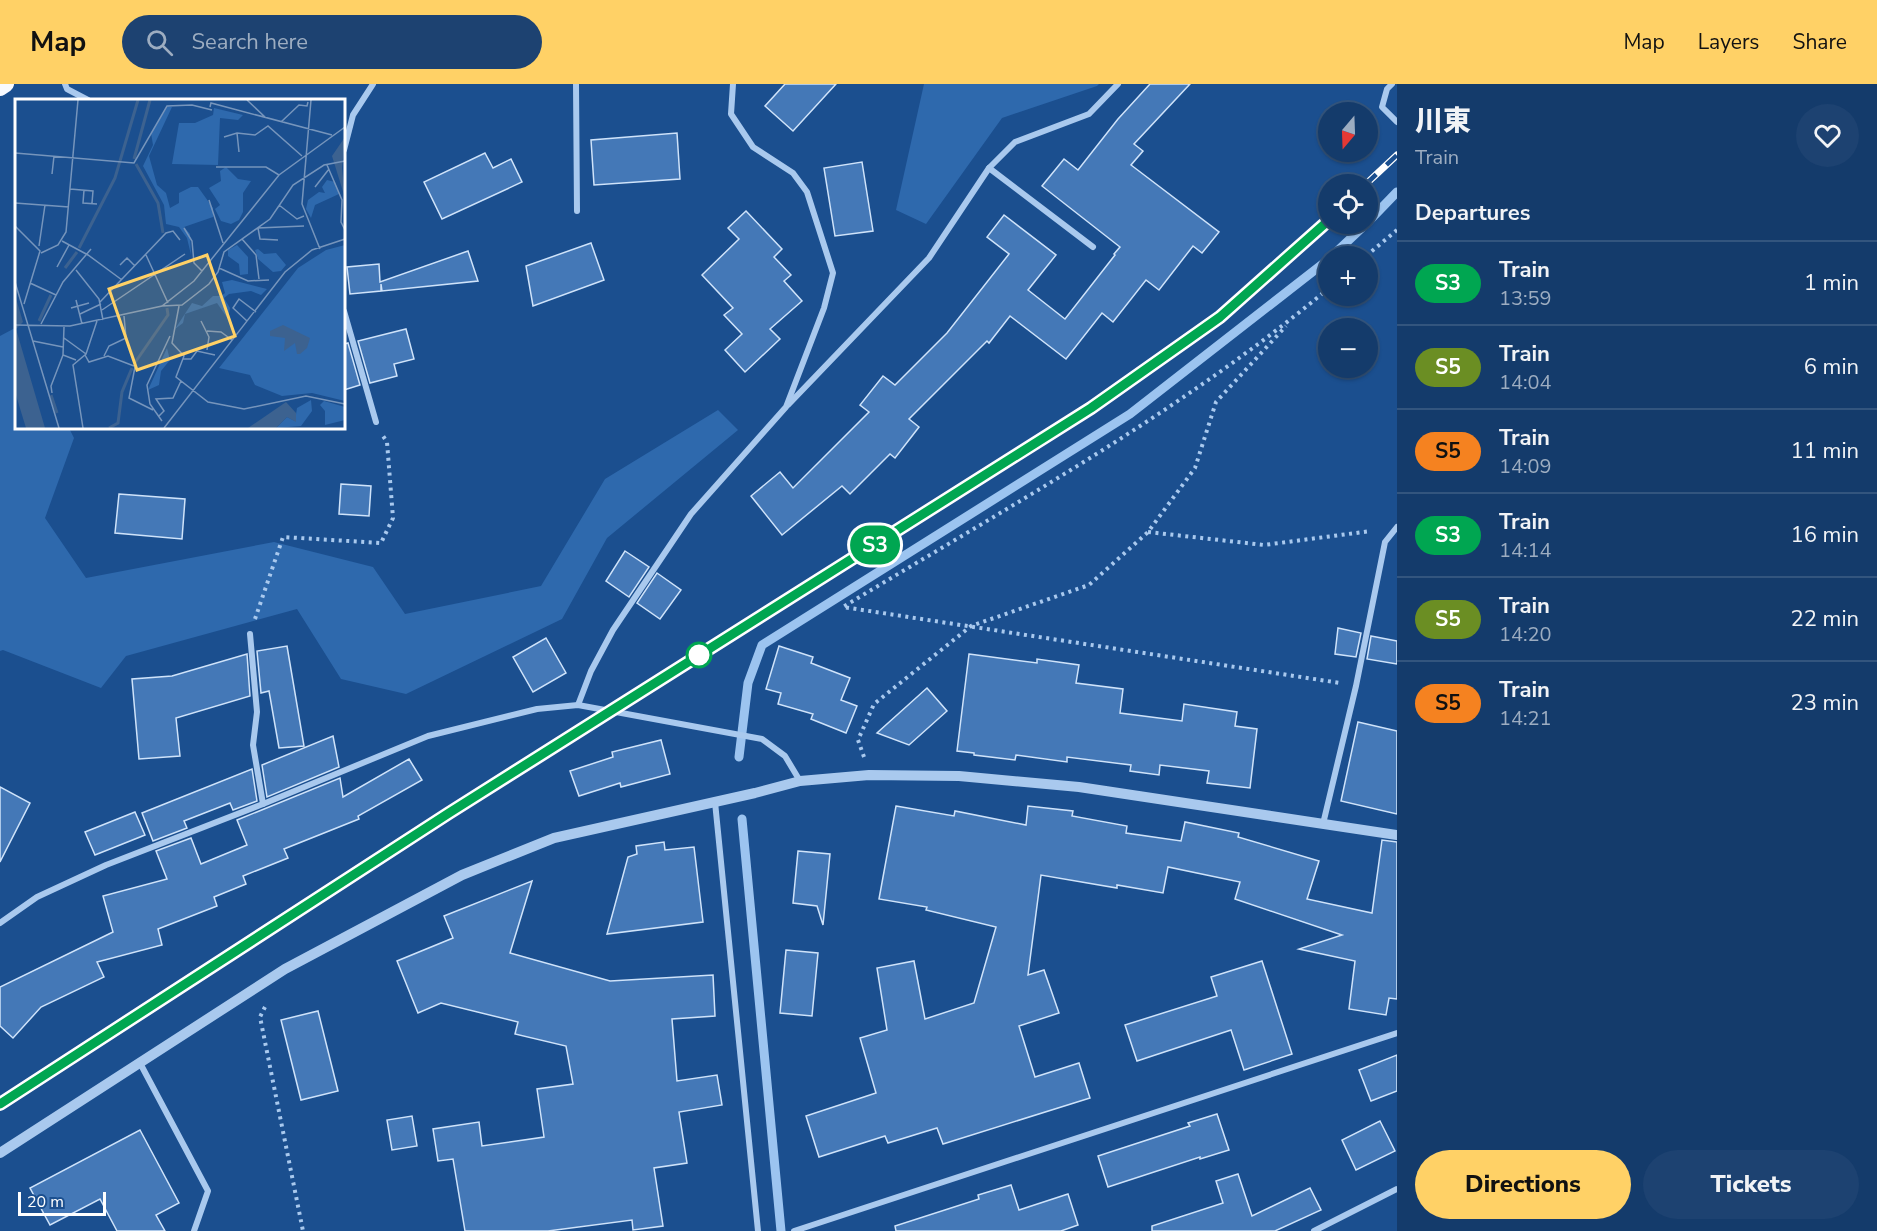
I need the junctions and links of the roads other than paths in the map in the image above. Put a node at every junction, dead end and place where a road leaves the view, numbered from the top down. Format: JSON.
{"nodes":[{"id":1,"x":6,"y":84,"type":"edge"},
{"id":2,"x":65,"y":84,"type":"edge"},
{"id":3,"x":373,"y":84,"type":"edge"},
{"id":4,"x":576,"y":84,"type":"edge"},
{"id":5,"x":733,"y":84,"type":"edge"},
{"id":6,"x":1118,"y":84,"type":"edge"},
{"id":7,"x":1392,"y":84,"type":"edge"},
{"id":8,"x":0,"y":88,"type":"edge"},
{"id":9,"x":86,"y":99,"type":"edge"},
{"id":10,"x":1397,"y":122,"type":"edge"},
{"id":11,"x":345,"y":146,"type":"edge"},
{"id":12,"x":989,"y":168,"type":"junction"},
{"id":13,"x":578,"y":211,"type":"dead end"},
{"id":14,"x":1093,"y":247,"type":"dead end"},
{"id":15,"x":345,"y":314,"type":"edge"},
{"id":16,"x":786,"y":407,"type":"junction"},
{"id":17,"x":376,"y":422,"type":"road end"},
{"id":18,"x":1396,"y":527,"type":"edge"},
{"id":19,"x":250,"y":634,"type":"road end"},
{"id":20,"x":578,"y":705,"type":"junction"},
{"id":21,"x":800,"y":781,"type":"junction"},
{"id":22,"x":715,"y":802,"type":"junction"},
{"id":23,"x":263,"y":804,"type":"junction"},
{"id":24,"x":1323,"y":824,"type":"junction"},
{"id":25,"x":1397,"y":835,"type":"edge"},
{"id":26,"x":0,"y":923,"type":"edge"},
{"id":27,"x":1397,"y":1033,"type":"edge"},
{"id":28,"x":140,"y":1063,"type":"junction"},
{"id":29,"x":0,"y":1153,"type":"edge"},
{"id":30,"x":1397,"y":1189,"type":"edge"},
{"id":31,"x":194,"y":1231,"type":"edge"},
{"id":32,"x":758,"y":1231,"type":"edge"},
{"id":33,"x":794,"y":1231,"type":"edge"},
{"id":34,"x":1314,"y":1231,"type":"edge"}],
"edges":[{"from":1,"to":8,"type":"highway"},
{"from":2,"to":9,"type":"street"},
{"from":3,"to":11,"type":"street"},
{"from":4,"to":13,"type":"street"},
{"from":5,"to":16,"type":"street"},
{"from":6,"to":12,"type":"street"},
{"from":7,"to":10,"type":"street"},
{"from":12,"to":14,"type":"street"},
{"from":12,"to":16,"type":"street"},
{"from":15,"to":17,"type":"street"},
{"from":16,"to":20,"type":"street"},
{"from":18,"to":24,"type":"street"},
{"from":19,"to":23,"type":"street"},
{"from":20,"to":21,"type":"street"},
{"from":20,"to":23,"type":"street"},
{"from":21,"to":22,"type":"street"},
{"from":21,"to":24,"type":"street"},
{"from":22,"to":28,"type":"street"},
{"from":22,"to":32,"type":"street"},
{"from":23,"to":26,"type":"street"},
{"from":24,"to":25,"type":"street"},
{"from":27,"to":33,"type":"street"},
{"from":28,"to":29,"type":"street"},
{"from":28,"to":31,"type":"street"},
{"from":30,"to":34,"type":"street"}]}
